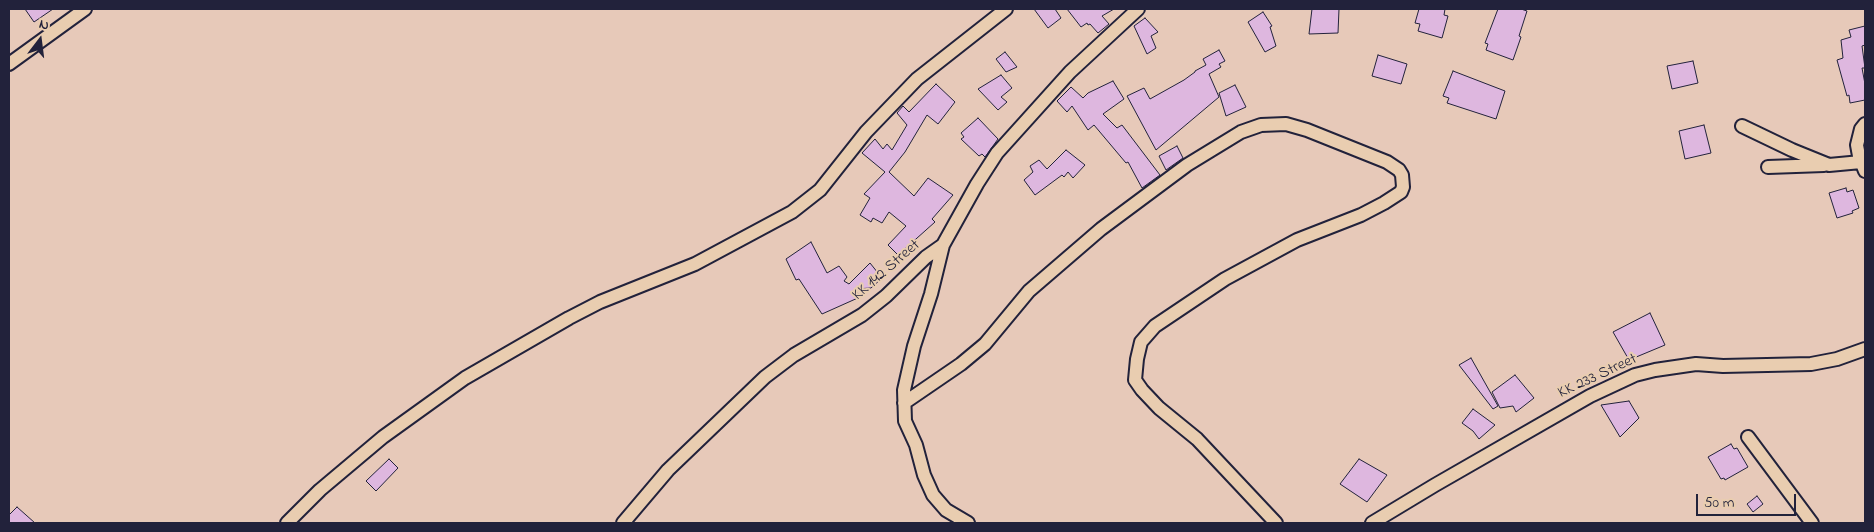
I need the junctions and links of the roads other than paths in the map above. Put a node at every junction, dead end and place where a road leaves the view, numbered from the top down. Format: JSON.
{"nodes":[{"id":1,"x":85,"y":9,"type":"edge"},
{"id":2,"x":1006,"y":9,"type":"edge"},
{"id":3,"x":1138,"y":9,"type":"edge"},
{"id":4,"x":9,"y":64,"type":"edge"},
{"id":5,"x":1865,"y":124,"type":"edge"},
{"id":6,"x":1742,"y":126,"type":"dead end"},
{"id":7,"x":1829,"y":165,"type":"junction"},
{"id":8,"x":1863,"y":166,"type":"edge"},
{"id":9,"x":1768,"y":167,"type":"dead end"},
{"id":10,"x":943,"y":245,"type":"junction"},
{"id":11,"x":1865,"y":349,"type":"edge"},
{"id":12,"x":904,"y":403,"type":"junction"},
{"id":13,"x":1748,"y":437,"type":"dead end"},
{"id":14,"x":287,"y":523,"type":"edge"},
{"id":15,"x":623,"y":523,"type":"edge"},
{"id":16,"x":968,"y":523,"type":"edge"},
{"id":17,"x":1276,"y":523,"type":"edge"},
{"id":18,"x":1372,"y":523,"type":"edge"},
{"id":19,"x":1812,"y":523,"type":"edge"}],
"edges":[{"from":1,"to":4,"type":"street"},
{"from":2,"to":14,"type":"street"},
{"from":3,"to":10,"type":"street","name":"KK 142 Street"},
{"from":5,"to":8,"type":"street"},
{"from":6,"to":7,"type":"street"},
{"from":7,"to":8,"type":"street"},
{"from":7,"to":9,"type":"street"},
{"from":10,"to":12,"type":"street"},
{"from":10,"to":15,"type":"street","name":"KK 142 Street"},
{"from":11,"to":18,"type":"street","name":"KK 233 Street"},
{"from":12,"to":16,"type":"street"},
{"from":12,"to":17,"type":"street"},
{"from":13,"to":19,"type":"street"}]}
